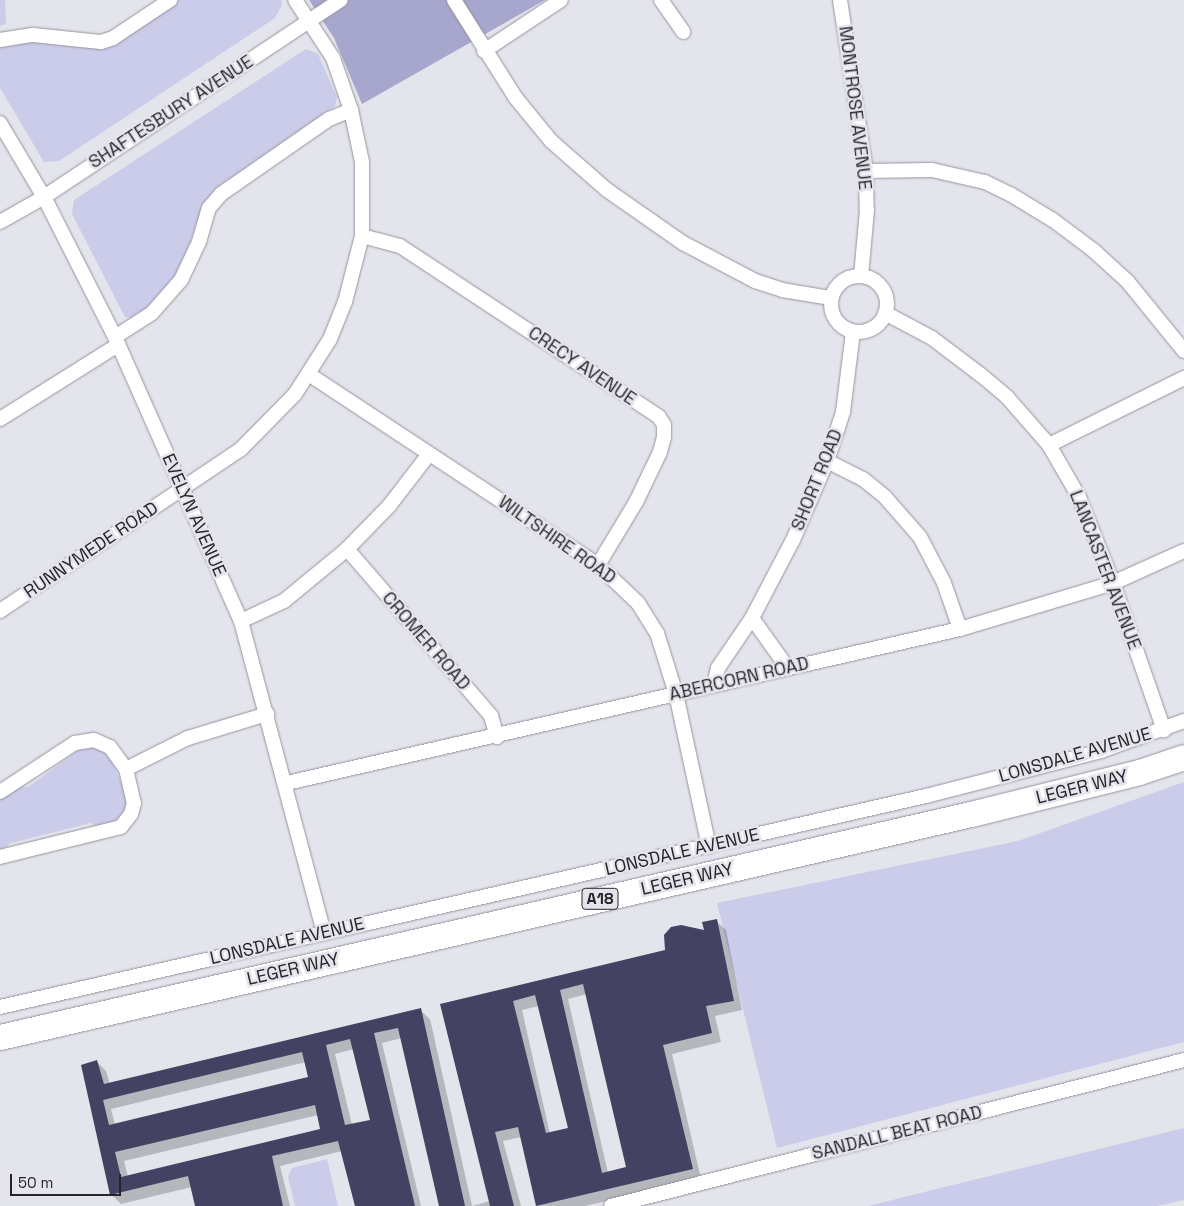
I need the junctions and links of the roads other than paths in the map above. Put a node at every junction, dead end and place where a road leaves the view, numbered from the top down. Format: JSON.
{"nodes":[{"id":1,"x":170,"y":0,"type":"edge"},
{"id":2,"x":296,"y":0,"type":"edge"},
{"id":3,"x":340,"y":0,"type":"edge"},
{"id":4,"x":454,"y":0,"type":"edge"},
{"id":5,"x":561,"y":0,"type":"edge"},
{"id":6,"x":661,"y":0,"type":"edge"},
{"id":7,"x":840,"y":0,"type":"edge"},
{"id":8,"x":311,"y":20,"type":"junction"},
{"id":9,"x":683,"y":32,"type":"dead end"},
{"id":10,"x":0,"y":40,"type":"edge"},
{"id":11,"x":484,"y":51,"type":"junction"},
{"id":12,"x":352,"y":110,"type":"junction"},
{"id":13,"x":0,"y":123,"type":"edge"},
{"id":14,"x":866,"y":171,"type":"junction"},
{"id":15,"x":44,"y":197,"type":"junction"},
{"id":16,"x":0,"y":222,"type":"edge"},
{"id":17,"x":362,"y":236,"type":"junction"},
{"id":18,"x":862,"y":276,"type":"junction"},
{"id":19,"x":831,"y":298,"type":"junction"},
{"id":20,"x":885,"y":313,"type":"junction"},
{"id":21,"x":853,"y":332,"type":"junction"},
{"id":22,"x":116,"y":341,"type":"junction"},
{"id":23,"x":1184,"y":352,"type":"edge"},
{"id":24,"x":310,"y":375,"type":"junction"},
{"id":25,"x":1184,"y":378,"type":"edge"},
{"id":26,"x":0,"y":419,"type":"edge"},
{"id":27,"x":1048,"y":445,"type":"junction"},
{"id":28,"x":429,"y":454,"type":"junction"},
{"id":29,"x":827,"y":460,"type":"junction"},
{"id":30,"x":183,"y":489,"type":"junction"},
{"id":31,"x":347,"y":549,"type":"junction"},
{"id":32,"x":1184,"y":551,"type":"edge"},
{"id":33,"x":598,"y":565,"type":"junction"},
{"id":34,"x":1114,"y":583,"type":"junction"},
{"id":35,"x":0,"y":611,"type":"edge"},
{"id":36,"x":752,"y":618,"type":"junction"},
{"id":37,"x":241,"y":621,"type":"junction"},
{"id":38,"x":960,"y":629,"type":"junction"},
{"id":39,"x":787,"y":667,"type":"junction"},
{"id":40,"x":714,"y":686,"type":"junction"},
{"id":41,"x":676,"y":694,"type":"junction"},
{"id":42,"x":267,"y":714,"type":"junction"},
{"id":43,"x":1184,"y":721,"type":"edge"},
{"id":44,"x":1164,"y":730,"type":"junction"},
{"id":45,"x":497,"y":737,"type":"junction"},
{"id":46,"x":1184,"y":757,"type":"edge"},
{"id":47,"x":126,"y":770,"type":"junction"},
{"id":48,"x":287,"y":783,"type":"junction"},
{"id":49,"x":0,"y":792,"type":"edge"},
{"id":50,"x":710,"y":846,"type":"junction"},
{"id":51,"x":0,"y":857,"type":"edge"},
{"id":52,"x":324,"y":932,"type":"junction"},
{"id":53,"x":0,"y":1008,"type":"edge"},
{"id":54,"x":4,"y":1037,"type":"edge"},
{"id":55,"x":1184,"y":1060,"type":"edge"},
{"id":56,"x":611,"y":1206,"type":"edge"}],
"edges":[{"from":1,"to":10,"type":"street"},
{"from":2,"to":8,"type":"street","name":"RUNNYMEDE ROAD"},
{"from":3,"to":8,"type":"street","name":"SHAFTESBURY AVENUE"},
{"from":4,"to":11,"type":"street"},
{"from":5,"to":11,"type":"street"},
{"from":6,"to":9,"type":"street"},
{"from":7,"to":14,"type":"street","name":"MONTROSE AVENUE"},
{"from":8,"to":12,"type":"street","name":"RUNNYMEDE ROAD"},
{"from":8,"to":15,"type":"street","name":"SHAFTESBURY AVENUE"},
{"from":11,"to":19,"type":"street"},
{"from":12,"to":17,"type":"street","name":"RUNNYMEDE ROAD"},
{"from":12,"to":22,"type":"street"},
{"from":13,"to":15,"type":"street","name":"EVELYN AVENUE"},
{"from":14,"to":18,"type":"street","name":"MONTROSE AVENUE"},
{"from":14,"to":23,"type":"street"},
{"from":15,"to":16,"type":"street","name":"SHAFTESBURY AVENUE"},
{"from":15,"to":22,"type":"street","name":"EVELYN AVENUE"},
{"from":17,"to":24,"type":"street","name":"RUNNYMEDE ROAD"},
{"from":17,"to":33,"type":"street","name":"CRECY AVENUE"},
{"from":18,"to":19,"type":"street"},
{"from":18,"to":20,"type":"street"},
{"from":19,"to":21,"type":"street"},
{"from":20,"to":21,"type":"street"},
{"from":20,"to":27,"type":"street","name":"LANCASTER AVENUE"},
{"from":21,"to":29,"type":"street","name":"SHORT ROAD"},
{"from":22,"to":26,"type":"street"},
{"from":22,"to":30,"type":"street","name":"EVELYN AVENUE"},
{"from":24,"to":28,"type":"street","name":"WILTSHIRE ROAD"},
{"from":24,"to":30,"type":"street","name":"RUNNYMEDE ROAD"},
{"from":25,"to":27,"type":"street"},
{"from":27,"to":34,"type":"street","name":"LANCASTER AVENUE"},
{"from":28,"to":31,"type":"street"},
{"from":28,"to":33,"type":"street","name":"WILTSHIRE ROAD"},
{"from":29,"to":36,"type":"street","name":"SHORT ROAD"},
{"from":29,"to":38,"type":"street"},
{"from":30,"to":35,"type":"street","name":"RUNNYMEDE ROAD"},
{"from":30,"to":37,"type":"street","name":"EVELYN AVENUE"},
{"from":31,"to":37,"type":"street"},
{"from":31,"to":45,"type":"street","name":"CROMER ROAD"},
{"from":32,"to":34,"type":"street","name":"ABERCORN ROAD"},
{"from":33,"to":41,"type":"street","name":"WILTSHIRE ROAD"},
{"from":34,"to":38,"type":"street","name":"ABERCORN ROAD"},
{"from":34,"to":44,"type":"street","name":"LANCASTER AVENUE"},
{"from":36,"to":39,"type":"street"},
{"from":36,"to":40,"type":"street","name":"SHORT ROAD"},
{"from":37,"to":42,"type":"street","name":"EVELYN AVENUE"},
{"from":38,"to":39,"type":"street","name":"ABERCORN ROAD"},
{"from":39,"to":40,"type":"street","name":"ABERCORN ROAD"},
{"from":40,"to":41,"type":"street","name":"ABERCORN ROAD"},
{"from":41,"to":45,"type":"street","name":"ABERCORN ROAD"},
{"from":41,"to":50,"type":"street","name":"WILTSHIRE ROAD"},
{"from":42,"to":47,"type":"street"},
{"from":42,"to":48,"type":"street","name":"EVELYN AVENUE"},
{"from":43,"to":44,"type":"street","name":"LONSDALE AVENUE"},
{"from":44,"to":50,"type":"street","name":"LONSDALE AVENUE"},
{"from":45,"to":48,"type":"street","name":"ABERCORN ROAD"},
{"from":46,"to":54,"type":"highway","name":"LEGER WAY","number":"A18"},
{"from":47,"to":49,"type":"street"},
{"from":47,"to":51,"type":"street"},
{"from":48,"to":52,"type":"street","name":"EVELYN AVENUE"},
{"from":50,"to":52,"type":"street","name":"LONSDALE AVENUE"},
{"from":52,"to":53,"type":"street","name":"LONSDALE AVENUE"},
{"from":55,"to":56,"type":"street","name":"SANDALL BEAT ROAD"}]}
